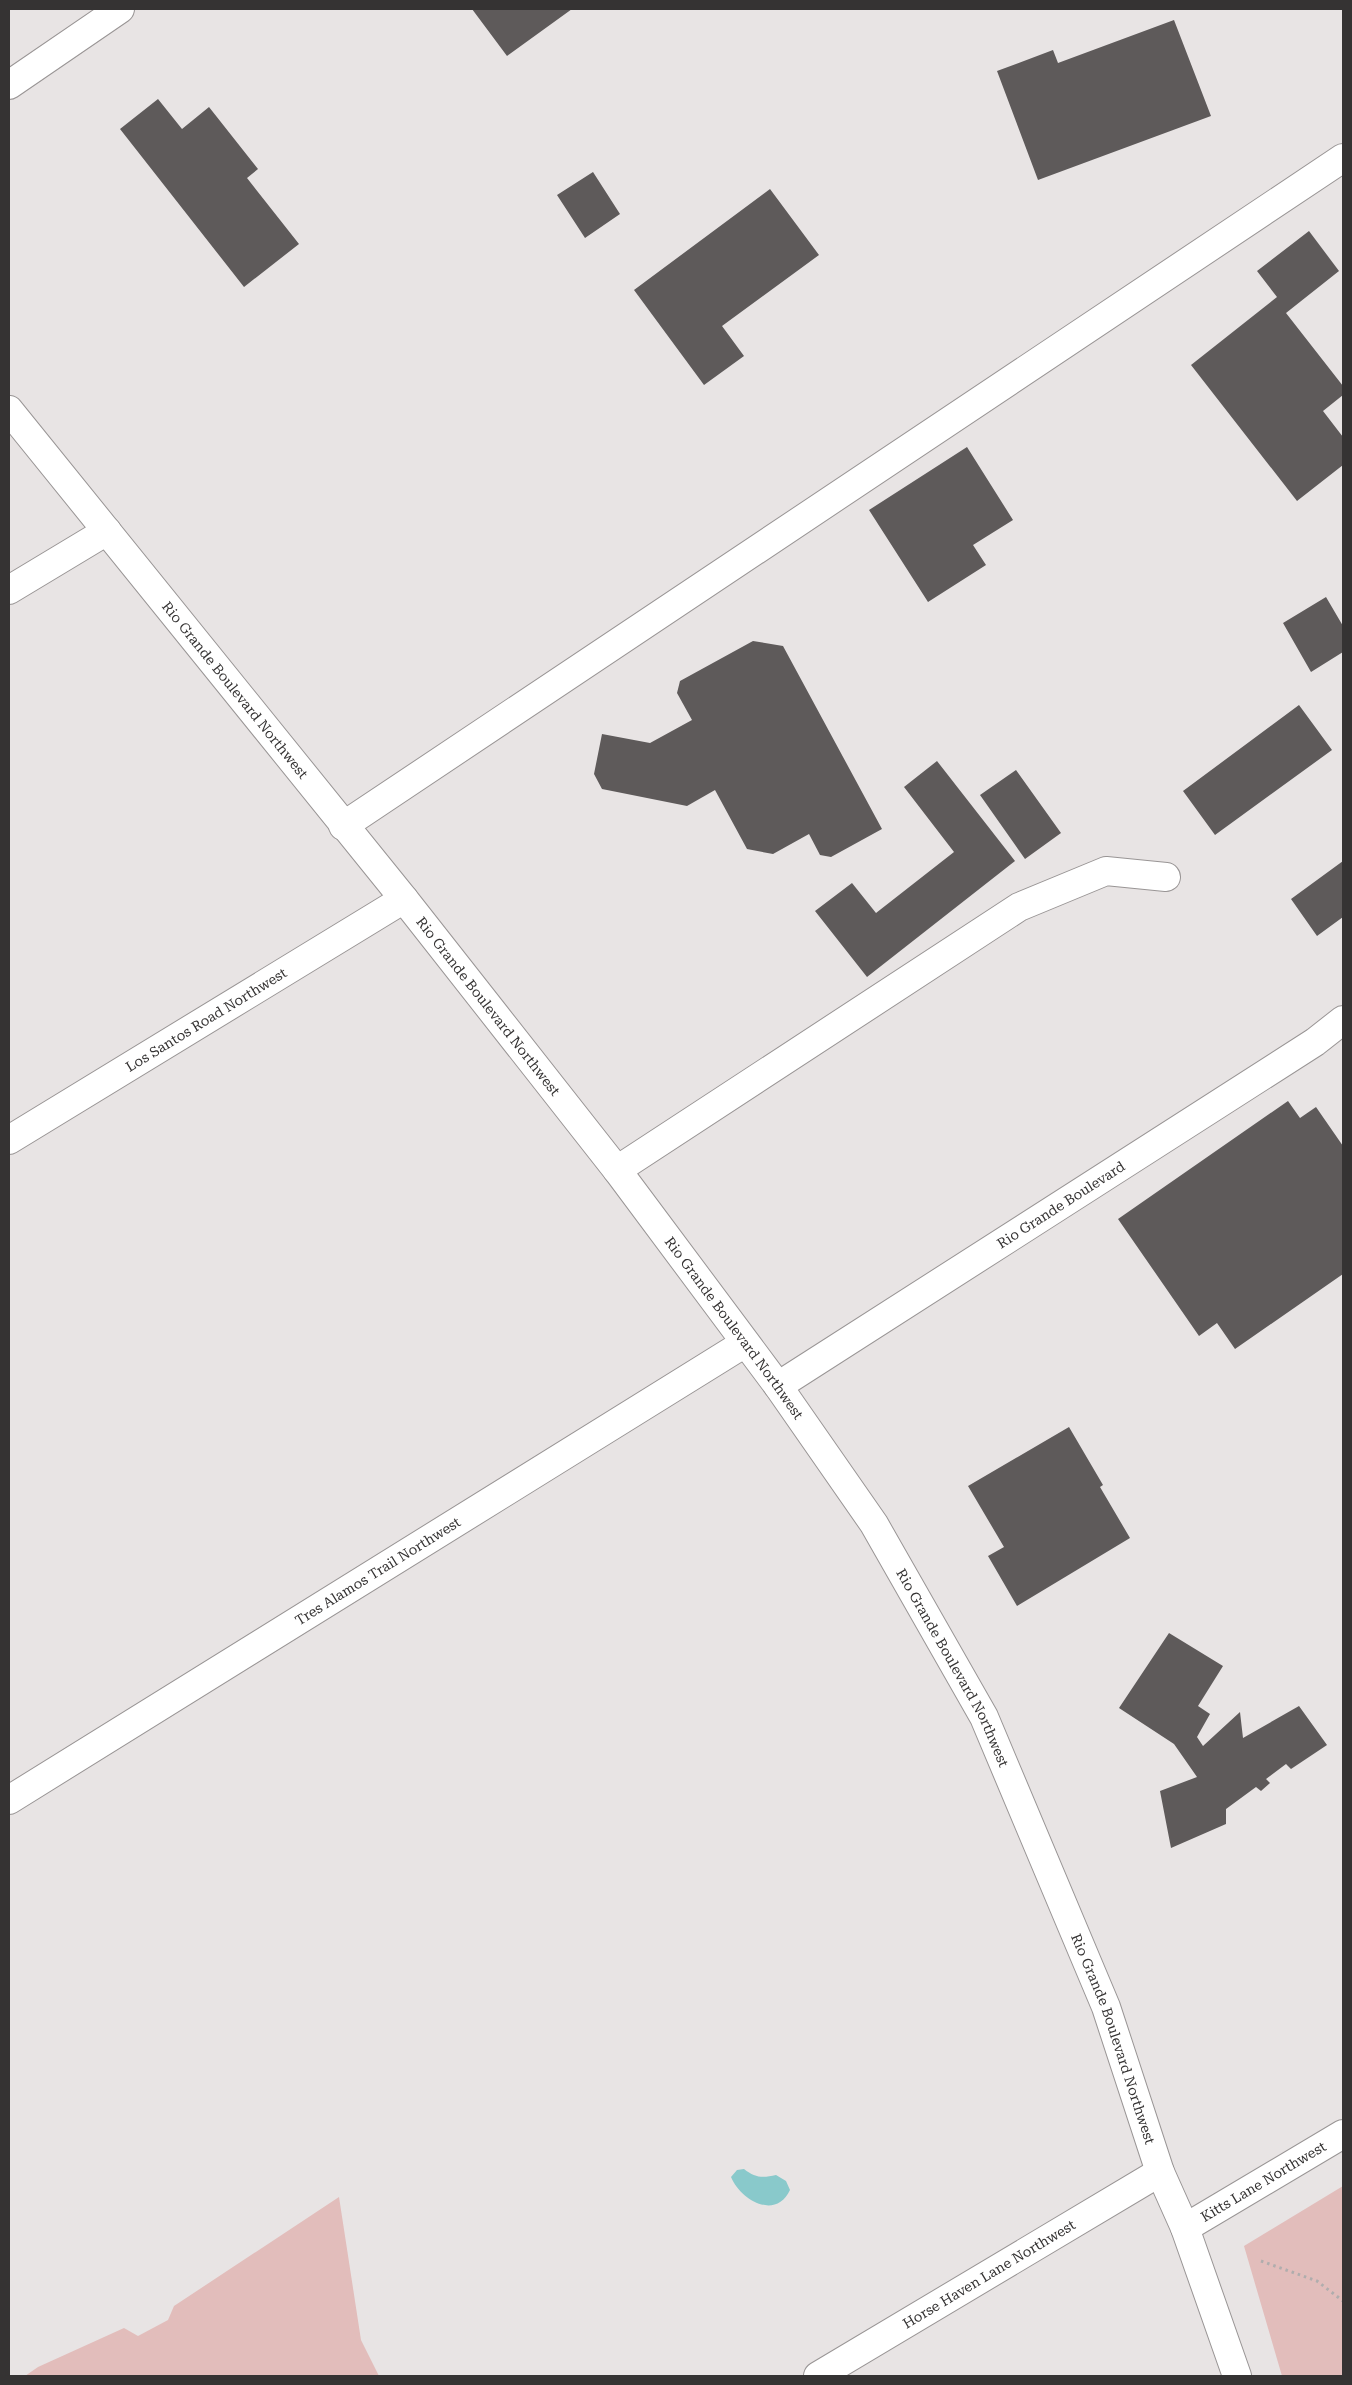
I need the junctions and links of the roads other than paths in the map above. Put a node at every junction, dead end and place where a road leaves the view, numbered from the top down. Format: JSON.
{"nodes":[{"id":1,"x":120,"y":9,"type":"edge"},
{"id":2,"x":9,"y":85,"type":"edge"},
{"id":3,"x":1343,"y":158,"type":"edge"},
{"id":4,"x":9,"y":410,"type":"edge"},
{"id":5,"x":107,"y":531,"type":"junction"},
{"id":6,"x":9,"y":590,"type":"edge"},
{"id":7,"x":343,"y":826,"type":"junction"},
{"id":8,"x":1166,"y":877,"type":"dead end"},
{"id":9,"x":404,"y":899,"type":"junction"},
{"id":10,"x":1343,"y":1020,"type":"edge"},
{"id":11,"x":9,"y":1140,"type":"edge"},
{"id":12,"x":618,"y":1170,"type":"junction"},
{"id":13,"x":745,"y":1343,"type":"junction"},
{"id":14,"x":778,"y":1386,"type":"junction"},
{"id":15,"x":9,"y":1800,"type":"edge"},
{"id":16,"x":1343,"y":2134,"type":"edge"},
{"id":17,"x":1160,"y":2172,"type":"junction"},
{"id":18,"x":1185,"y":2228,"type":"junction"},
{"id":19,"x":818,"y":2376,"type":"edge"},
{"id":20,"x":1237,"y":2376,"type":"edge"}],
"edges":[{"from":1,"to":2,"type":"street"},
{"from":3,"to":7,"type":"street"},
{"from":4,"to":5,"type":"street","name":"Rio Grande Boulevard Northwest"},
{"from":5,"to":6,"type":"street"},
{"from":5,"to":7,"type":"street","name":"Rio Grande Boulevard Northwest"},
{"from":7,"to":9,"type":"street","name":"Rio Grande Boulevard Northwest"},
{"from":8,"to":12,"type":"street"},
{"from":9,"to":11,"type":"street","name":"Los Santos Road Northwest"},
{"from":9,"to":12,"type":"street","name":"Rio Grande Boulevard Northwest"},
{"from":10,"to":14,"type":"street","name":"Rio Grande Boulevard"},
{"from":12,"to":13,"type":"street","name":"Rio Grande Boulevard Northwest"},
{"from":13,"to":14,"type":"street","name":"Rio Grande Boulevard Northwest"},
{"from":13,"to":15,"type":"street","name":"Tres Alamos Trail Northwest"},
{"from":14,"to":17,"type":"street","name":"Rio Grande Boulevard Northwest"},
{"from":16,"to":18,"type":"street","name":"Kitts Lane Northwest"},
{"from":17,"to":18,"type":"street","name":"Rio Grande Boulevard Northwest"},
{"from":17,"to":19,"type":"street","name":"Horse Haven Lane Northwest"},
{"from":18,"to":20,"type":"street","name":"Rio Grande Boulevard Northwest"}]}
